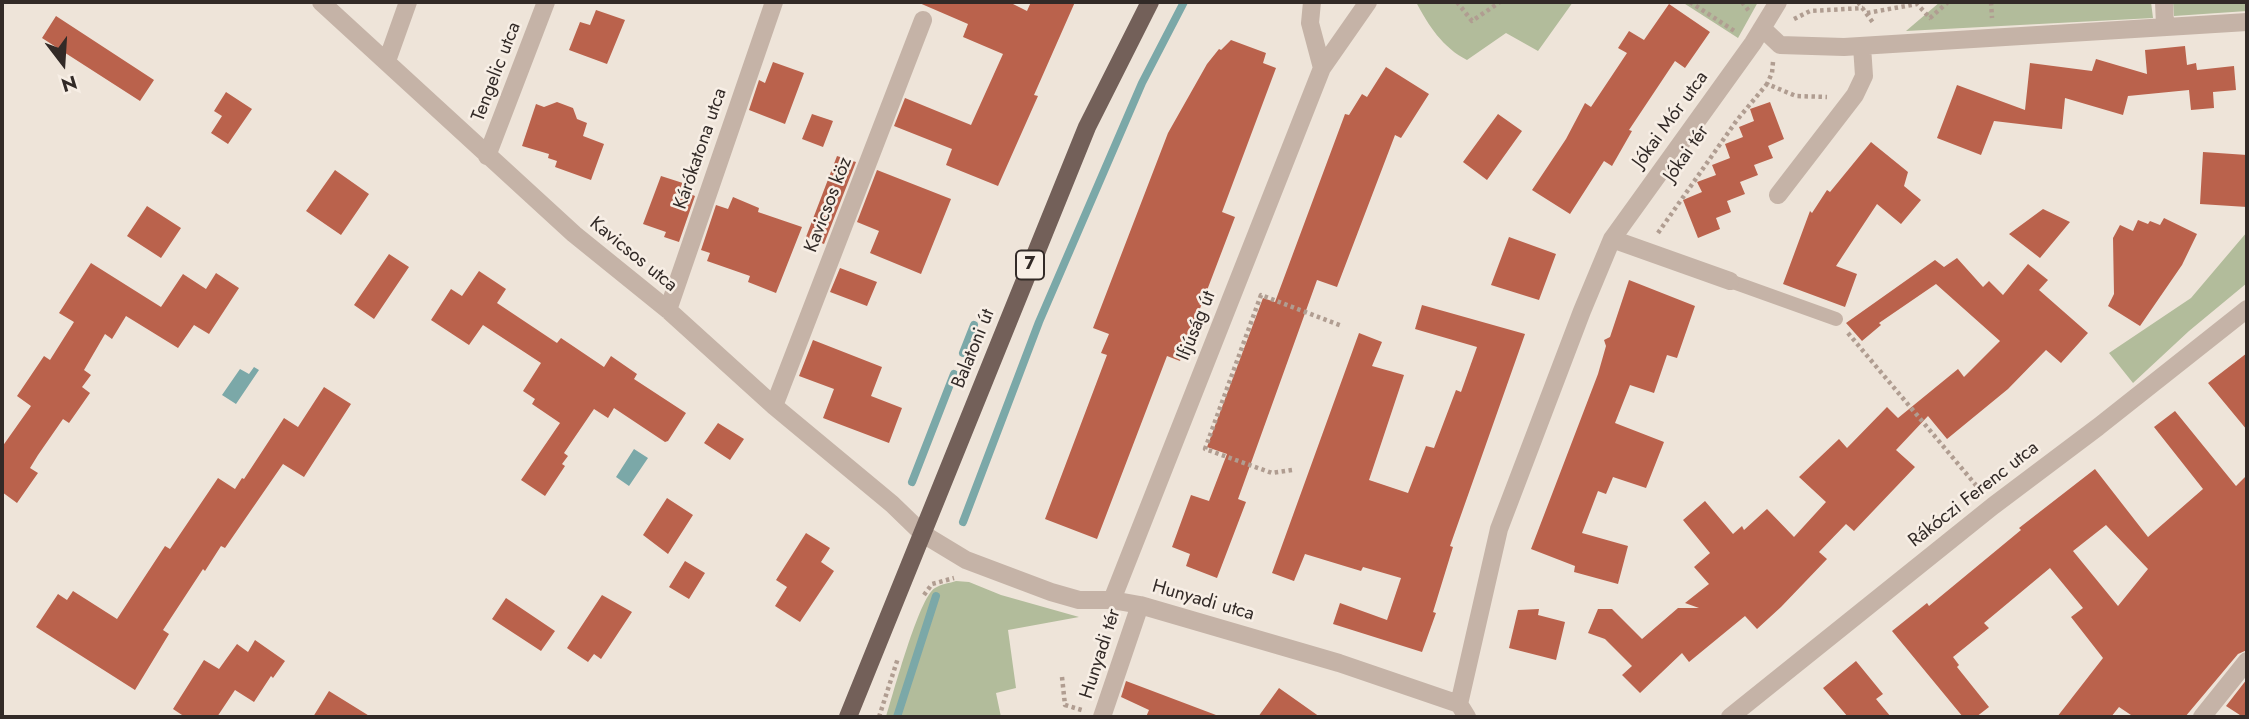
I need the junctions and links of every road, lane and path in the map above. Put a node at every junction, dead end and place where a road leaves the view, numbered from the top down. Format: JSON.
{"nodes":[{"id":1,"x":321,"y":2,"type":"edge"},
{"id":2,"x":408,"y":2,"type":"edge"},
{"id":3,"x":546,"y":2,"type":"edge"},
{"id":4,"x":774,"y":2,"type":"edge"},
{"id":5,"x":1150,"y":2,"type":"edge"},
{"id":6,"x":1312,"y":2,"type":"edge"},
{"id":7,"x":1368,"y":2,"type":"edge"},
{"id":8,"x":1457,"y":2,"type":"edge"},
{"id":9,"x":1500,"y":2,"type":"edge"},
{"id":10,"x":1690,"y":2,"type":"edge"},
{"id":11,"x":1778,"y":2,"type":"edge"},
{"id":12,"x":1814,"y":2,"type":"edge"},
{"id":13,"x":1948,"y":2,"type":"edge"},
{"id":14,"x":1990,"y":2,"type":"edge"},
{"id":15,"x":2164,"y":2,"type":"edge"},
{"id":16,"x":1810,"y":11,"type":"junction"},
{"id":17,"x":1930,"y":18,"type":"junction"},
{"id":18,"x":1992,"y":18,"type":"dead end"},
{"id":19,"x":1794,"y":19,"type":"dead end"},
{"id":20,"x":923,"y":20,"type":"dead end"},
{"id":21,"x":2247,"y":22,"type":"edge"},
{"id":22,"x":2165,"y":26,"type":"junction"},
{"id":23,"x":1757,"y":35,"type":"junction"},
{"id":24,"x":1951,"y":40,"type":"junction"},
{"id":25,"x":1780,"y":45,"type":"junction"},
{"id":26,"x":1862,"y":46,"type":"junction"},
{"id":27,"x":387,"y":61,"type":"junction"},
{"id":28,"x":1322,"y":68,"type":"junction"},
{"id":29,"x":1767,"y":84,"type":"junction"},
{"id":30,"x":1845,"y":109,"type":"junction"},
{"id":31,"x":487,"y":156,"type":"junction"},
{"id":32,"x":1778,"y":195,"type":"dead end"},
{"id":33,"x":1612,"y":239,"type":"junction"},
{"id":34,"x":1645,"y":251,"type":"junction"},
{"id":35,"x":1730,"y":281,"type":"joint"},
{"id":36,"x":2247,"y":309,"type":"edge"},
{"id":37,"x":668,"y":310,"type":"junction"},
{"id":38,"x":1836,"y":319,"type":"joint"},
{"id":39,"x":1342,"y":326,"type":"dead end"},
{"id":40,"x":774,"y":405,"type":"junction"},
{"id":41,"x":1292,"y":470,"type":"dead end"},
{"id":42,"x":1993,"y":506,"type":"junction"},
{"id":43,"x":923,"y":534,"type":"junction"},
{"id":44,"x":960,"y":576,"type":"dead end"},
{"id":45,"x":921,"y":600,"type":"dead end"},
{"id":46,"x":1112,"y":600,"type":"junction"},
{"id":47,"x":1140,"y":605,"type":"junction"},
{"id":48,"x":902,"y":648,"type":"dead end"},
{"id":49,"x":2247,"y":661,"type":"edge"},
{"id":50,"x":1062,"y":677,"type":"dead end"},
{"id":51,"x":1463,"y":711,"type":"edge"},
{"id":52,"x":848,"y":717,"type":"edge"},
{"id":53,"x":879,"y":717,"type":"edge"},
{"id":54,"x":1102,"y":717,"type":"edge"},
{"id":55,"x":1730,"y":717,"type":"edge"},
{"id":56,"x":2202,"y":717,"type":"edge"}],
"edges":[{"from":1,"to":27,"type":"street","name":"Kavicsos utca"},
{"from":2,"to":27,"type":"street"},
{"from":3,"to":31,"type":"street","name":"Tengelic utca"},
{"from":4,"to":37,"type":"street","name":"Kárókatona utca"},
{"from":5,"to":43,"type":"main road","name":"Balatoni út","number":"7"},
{"from":6,"to":28,"type":"street"},
{"from":7,"to":28,"type":"street","name":"Ifjúság út"},
{"from":8,"to":9,"type":"path"},
{"from":10,"to":23,"type":"path"},
{"from":11,"to":23,"type":"street","name":"Jókai Mór utca"},
{"from":12,"to":16,"type":"path"},
{"from":13,"to":17,"type":"path"},
{"from":14,"to":18,"type":"path"},
{"from":15,"to":22,"type":"street"},
{"from":16,"to":17,"type":"path"},
{"from":16,"to":19,"type":"path"},
{"from":17,"to":24,"type":"path"},
{"from":20,"to":40,"type":"street","name":"Kavicsos köz"},
{"from":21,"to":22,"type":"street"},
{"from":22,"to":24,"type":"street"},
{"from":23,"to":25,"type":"street"},
{"from":23,"to":33,"type":"street","name":"Jókai Mór utca"},
{"from":24,"to":26,"type":"street"},
{"from":25,"to":26,"type":"street"},
{"from":25,"to":29,"type":"path"},
{"from":26,"to":30,"type":"street"},
{"from":27,"to":31,"type":"street","name":"Kavicsos utca"},
{"from":28,"to":46,"type":"street","name":"Ifjúság út"},
{"from":29,"to":30,"type":"path"},
{"from":29,"to":34,"type":"path","name":"Jókai tér"},
{"from":30,"to":32,"type":"street"},
{"from":31,"to":37,"type":"street","name":"Kavicsos utca"},
{"from":33,"to":34,"type":"street"},
{"from":33,"to":51,"type":"street","name":"Jókai Mór utca"},
{"from":34,"to":35,"type":"street"},
{"from":35,"to":38,"type":"lane"},
{"from":36,"to":42,"type":"street","name":"Rákóczi Ferenc utca"},
{"from":37,"to":40,"type":"street","name":"Kavicsos utca"},
{"from":38,"to":42,"type":"path"},
{"from":39,"to":41,"type":"path"},
{"from":40,"to":43,"type":"street","name":"Kavicsos utca"},
{"from":42,"to":55,"type":"street","name":"Rákóczi Ferenc utca"},
{"from":43,"to":46,"type":"street","name":"Hunyadi utca"},
{"from":43,"to":52,"type":"main road","name":"Balatoni út","number":"7"},
{"from":44,"to":45,"type":"path"},
{"from":46,"to":47,"type":"street","name":"Hunyadi utca"},
{"from":47,"to":51,"type":"street","name":"Hunyadi utca"},
{"from":47,"to":54,"type":"street","name":"Hunyadi tér"},
{"from":48,"to":53,"type":"path"},
{"from":49,"to":56,"type":"street"},
{"from":50,"to":54,"type":"path"}]}
